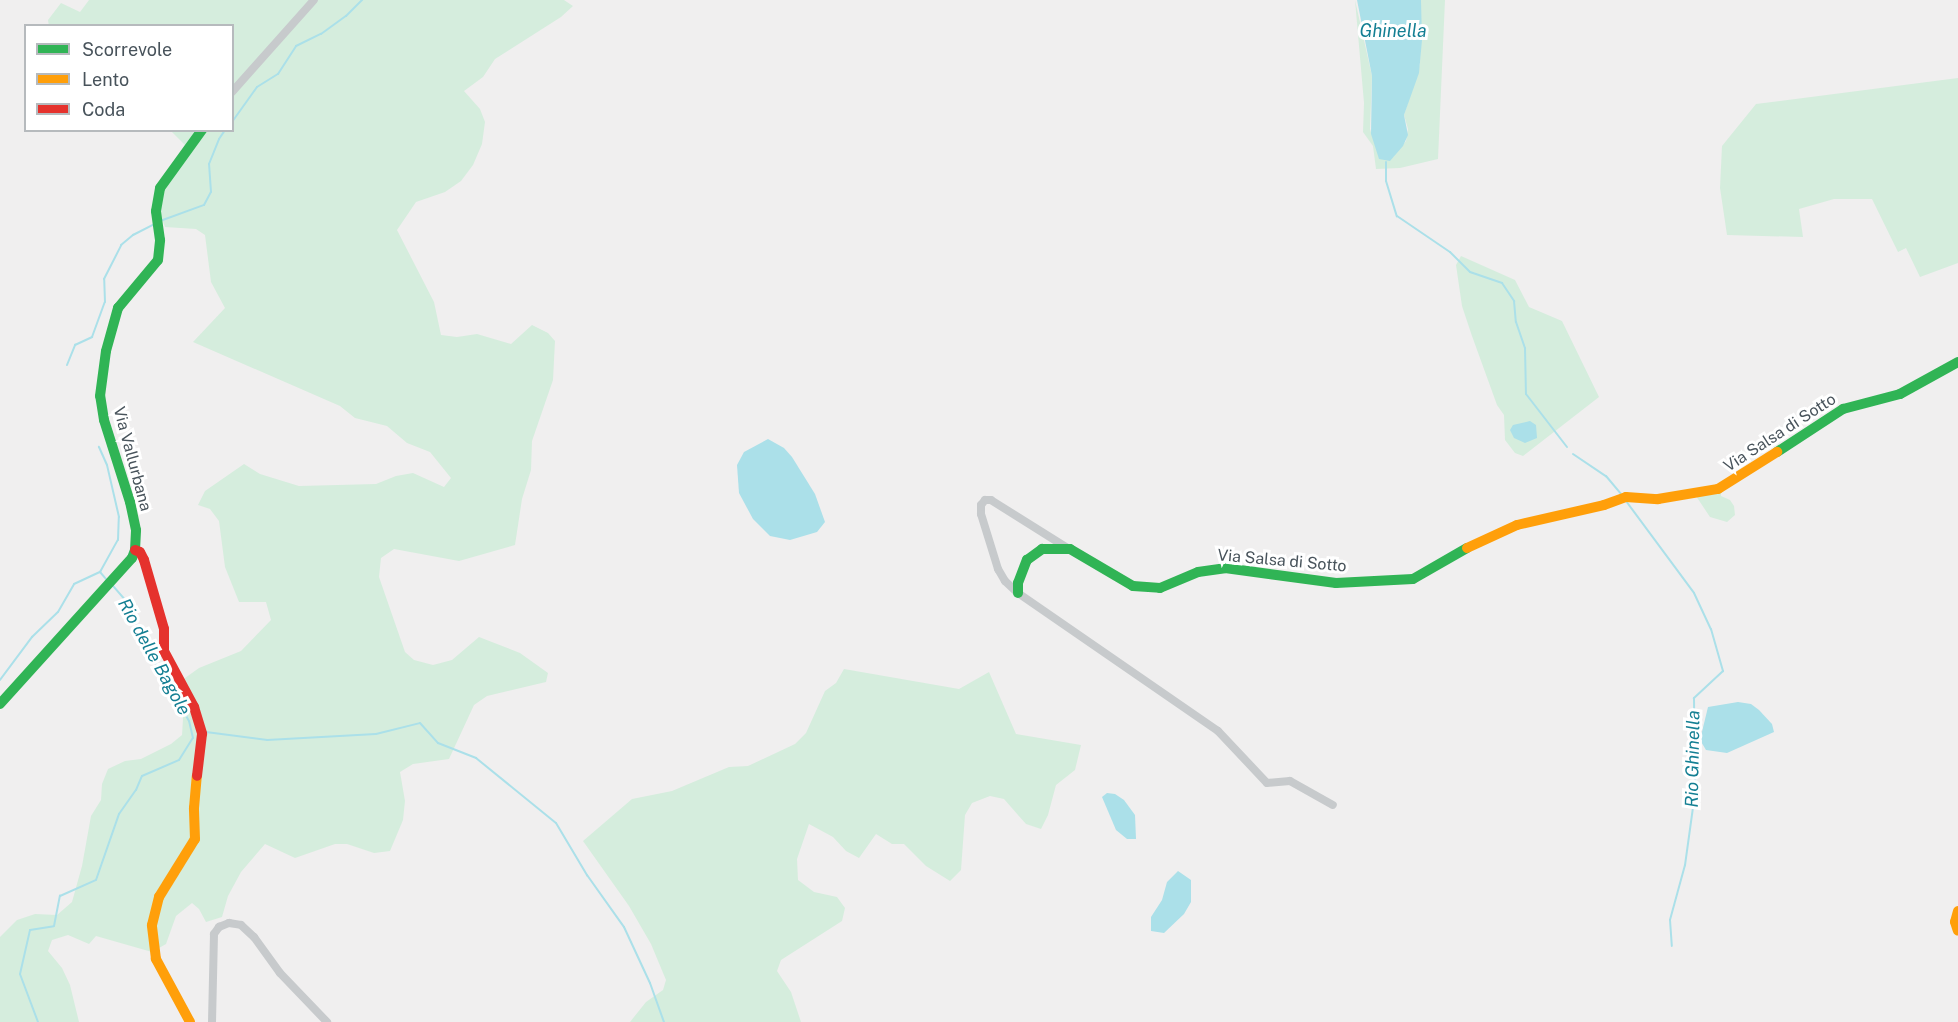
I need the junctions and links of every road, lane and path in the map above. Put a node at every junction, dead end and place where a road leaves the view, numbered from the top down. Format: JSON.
{"nodes":[{"id":1,"x":314,"y":0,"type":"edge"},
{"id":2,"x":234,"y":90,"type":"edge"},
{"id":3,"x":201,"y":132,"type":"edge"},
{"id":4,"x":1958,"y":362,"type":"edge"},
{"id":5,"x":1070,"y":549,"type":"junction"},
{"id":6,"x":135,"y":550,"type":"junction"},
{"id":7,"x":1018,"y":594,"type":"junction"},
{"id":8,"x":0,"y":704,"type":"edge"},
{"id":9,"x":1333,"y":805,"type":"dead end"},
{"id":10,"x":1958,"y":911,"type":"edge"},
{"id":11,"x":1958,"y":931,"type":"edge"},
{"id":12,"x":190,"y":1022,"type":"edge"},
{"id":13,"x":212,"y":1022,"type":"edge"},
{"id":14,"x":327,"y":1022,"type":"edge"}],
"edges":[{"from":1,"to":2,"type":"street"},
{"from":3,"to":6,"type":"street","name":"Via Vallurbana"},
{"from":4,"to":5,"type":"street","name":"Via Salsa di Sotto"},
{"from":5,"to":7,"type":"street"},
{"from":5,"to":7,"type":"street"},
{"from":6,"to":8,"type":"street"},
{"from":6,"to":12,"type":"street"},
{"from":7,"to":9,"type":"street"},
{"from":10,"to":11,"type":"street"},
{"from":13,"to":14,"type":"street"}]}
